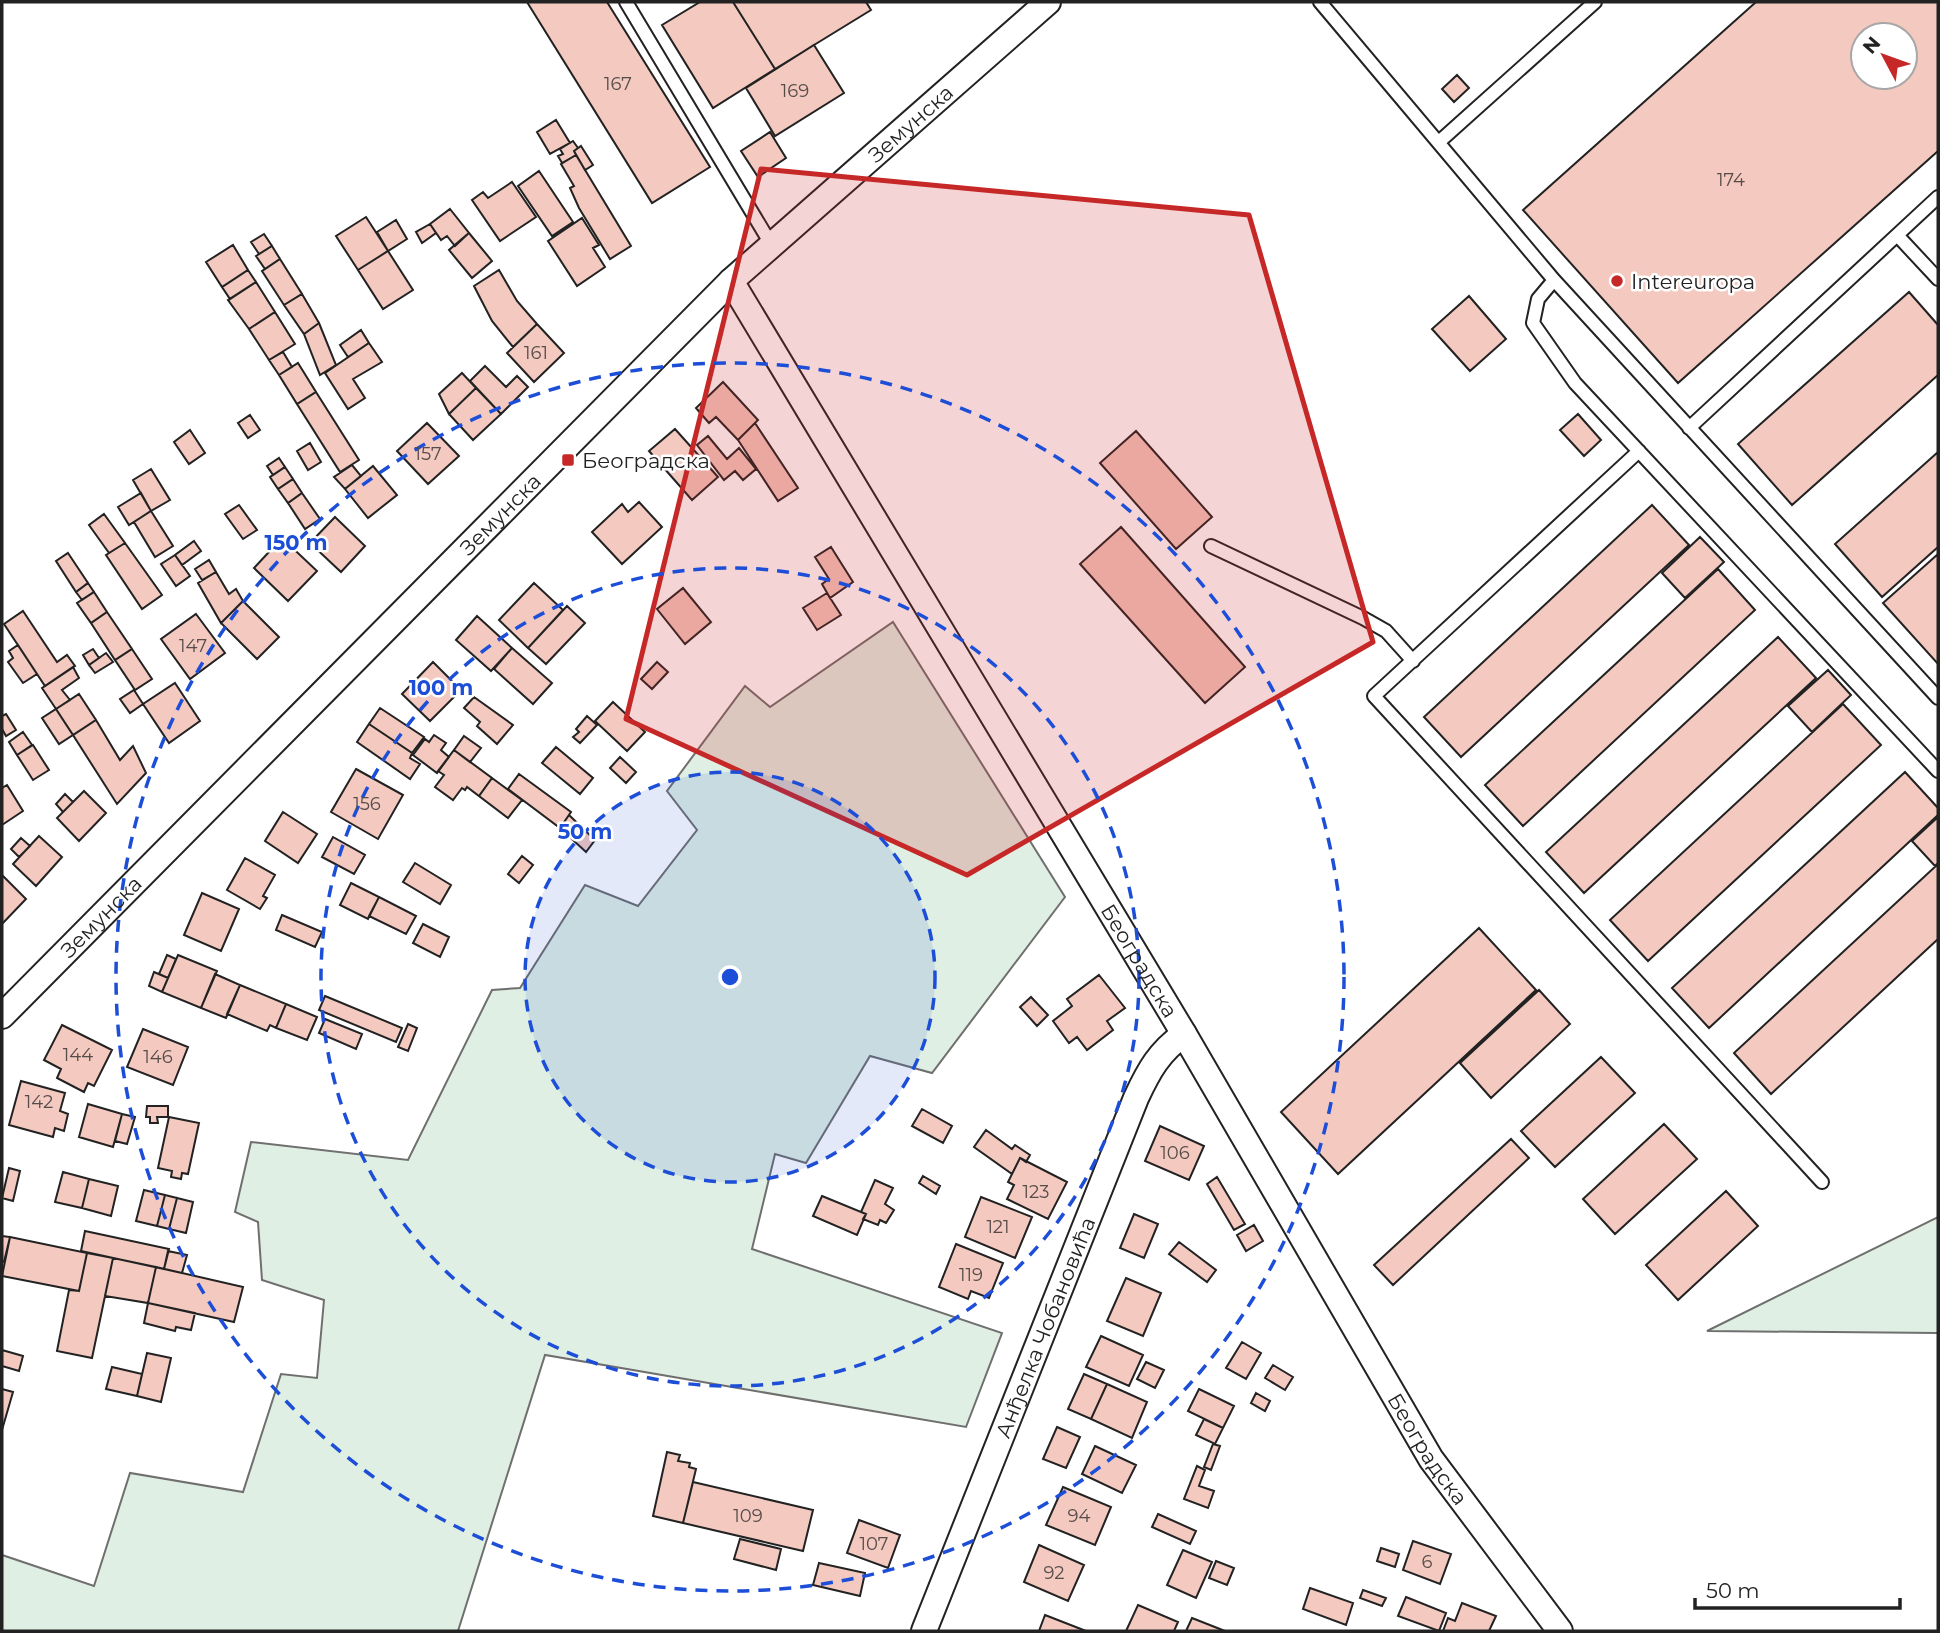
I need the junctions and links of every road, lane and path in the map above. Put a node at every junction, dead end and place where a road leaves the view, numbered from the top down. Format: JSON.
{"nodes":[{"id":1,"x":626,"y":2,"type":"edge"},
{"id":2,"x":1048,"y":2,"type":"edge"},
{"id":3,"x":1320,"y":2,"type":"edge"},
{"id":4,"x":1595,"y":2,"type":"edge"},
{"id":5,"x":1440,"y":141,"type":"junction"},
{"id":6,"x":1938,"y":197,"type":"edge"},
{"id":7,"x":1897,"y":235,"type":"junction"},
{"id":8,"x":771,"y":244,"type":"junction"},
{"id":9,"x":1938,"y":279,"type":"edge"},
{"id":10,"x":1553,"y":280,"type":"junction"},
{"id":11,"x":731,"y":281,"type":"junction"},
{"id":12,"x":1689,"y":428,"type":"junction"},
{"id":13,"x":1639,"y":451,"type":"junction"},
{"id":14,"x":1211,"y":547,"type":"dead end"},
{"id":15,"x":1413,"y":661,"type":"junction"},
{"id":16,"x":1938,"y":698,"type":"edge"},
{"id":17,"x":1938,"y":771,"type":"edge"},
{"id":18,"x":2,"y":1016,"type":"edge"},
{"id":19,"x":1184,"y":1034,"type":"junction"},
{"id":20,"x":1822,"y":1182,"type":"dead end"},
{"id":21,"x":924,"y":1631,"type":"edge"},
{"id":22,"x":1560,"y":1631,"type":"edge"}],
"edges":[{"from":1,"to":8,"type":"lane"},
{"from":2,"to":8,"type":"street","name":"Земунска"},
{"from":3,"to":5,"type":"lane"},
{"from":4,"to":5,"type":"lane"},
{"from":5,"to":10,"type":"lane"},
{"from":6,"to":7,"type":"lane"},
{"from":7,"to":9,"type":"lane"},
{"from":7,"to":12,"type":"lane"},
{"from":8,"to":11,"type":"street","name":"Земунска"},
{"from":10,"to":12,"type":"lane"},
{"from":10,"to":13,"type":"lane"},
{"from":11,"to":18,"type":"street","name":"Земунска"},
{"from":11,"to":19,"type":"street","name":"Београдска"},
{"from":12,"to":16,"type":"lane"},
{"from":13,"to":15,"type":"lane"},
{"from":13,"to":17,"type":"lane"},
{"from":14,"to":15,"type":"lane"},
{"from":15,"to":20,"type":"lane"},
{"from":19,"to":21,"type":"street","name":"Анђелка Чобановића"},
{"from":19,"to":22,"type":"street","name":"Београдска"}]}
